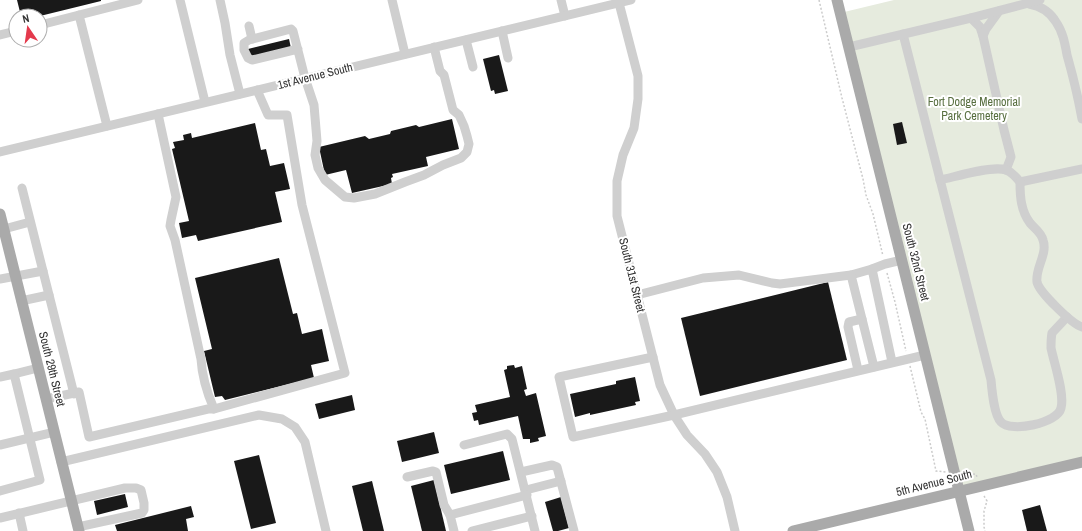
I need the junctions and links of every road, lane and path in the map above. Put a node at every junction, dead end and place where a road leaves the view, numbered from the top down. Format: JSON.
{"nodes":[{"id":1,"x":138,"y":0,"type":"edge"},
{"id":2,"x":180,"y":0,"type":"edge"},
{"id":3,"x":220,"y":0,"type":"edge"},
{"id":4,"x":392,"y":0,"type":"edge"},
{"id":5,"x":561,"y":0,"type":"edge"},
{"id":6,"x":631,"y":0,"type":"edge"},
{"id":7,"x":819,"y":0,"type":"edge"},
{"id":8,"x":837,"y":0,"type":"edge"},
{"id":9,"x":1040,"y":0,"type":"edge"},
{"id":10,"x":618,"y":3,"type":"junction"},
{"id":11,"x":1028,"y":3,"type":"junction"},
{"id":12,"x":999,"y":11,"type":"junction"},
{"id":13,"x":79,"y":15,"type":"junction"},
{"id":14,"x":565,"y":16,"type":"junction"},
{"id":15,"x":970,"y":18,"type":"junction"},
{"id":16,"x":48,"y":23,"type":"edge"},
{"id":17,"x":249,"y":26,"type":"dead end"},
{"id":18,"x":502,"y":31,"type":"junction"},
{"id":19,"x":903,"y":34,"type":"junction"},
{"id":20,"x":983,"y":36,"type":"junction"},
{"id":21,"x":252,"y":39,"type":"junction"},
{"id":22,"x":466,"y":40,"type":"junction"},
{"id":23,"x":434,"y":47,"type":"junction"},
{"id":24,"x":849,"y":47,"type":"junction"},
{"id":25,"x":298,"y":49,"type":"junction"},
{"id":26,"x":244,"y":50,"type":"junction"},
{"id":27,"x":405,"y":54,"type":"junction"},
{"id":28,"x":230,"y":55,"type":"junction"},
{"id":29,"x":508,"y":58,"type":"dead end"},
{"id":30,"x":473,"y":67,"type":"dead end"},
{"id":31,"x":305,"y":78,"type":"junction"},
{"id":32,"x":257,"y":90,"type":"junction"},
{"id":33,"x":240,"y":94,"type":"junction"},
{"id":34,"x":205,"y":102,"type":"junction"},
{"id":35,"x":158,"y":114,"type":"junction"},
{"id":36,"x":1082,"y":118,"type":"edge"},
{"id":37,"x":107,"y":126,"type":"junction"},
{"id":38,"x":0,"y":152,"type":"edge"},
{"id":39,"x":1082,"y":169,"type":"edge"},
{"id":40,"x":1006,"y":170,"type":"junction"},
{"id":41,"x":940,"y":180,"type":"junction"},
{"id":42,"x":1020,"y":182,"type":"junction"},
{"id":43,"x":22,"y":188,"type":"dead end"},
{"id":44,"x":0,"y":214,"type":"edge"},
{"id":45,"x":30,"y":222,"type":"junction"},
{"id":46,"x":4,"y":229,"type":"junction"},
{"id":47,"x":902,"y":260,"type":"junction"},
{"id":48,"x":885,"y":264,"type":"junction"},
{"id":49,"x":872,"y":268,"type":"junction"},
{"id":50,"x":43,"y":271,"type":"junction"},
{"id":51,"x":851,"y":275,"type":"junction"},
{"id":52,"x":15,"y":276,"type":"junction"},
{"id":53,"x":0,"y":279,"type":"edge"},
{"id":54,"x":49,"y":294,"type":"junction"},
{"id":55,"x":637,"y":295,"type":"junction"},
{"id":56,"x":21,"y":301,"type":"junction"},
{"id":57,"x":1068,"y":317,"type":"junction"},
{"id":58,"x":862,"y":320,"type":"junction"},
{"id":59,"x":1082,"y":327,"type":"edge"},
{"id":60,"x":925,"y":355,"type":"junction"},
{"id":61,"x":653,"y":357,"type":"junction"},
{"id":62,"x":908,"y":358,"type":"junction"},
{"id":63,"x":892,"y":362,"type":"junction"},
{"id":64,"x":874,"y":366,"type":"junction"},
{"id":65,"x":38,"y":368,"type":"junction"},
{"id":66,"x":858,"y":370,"type":"junction"},
{"id":67,"x":14,"y":374,"type":"junction"},
{"id":68,"x":0,"y":377,"type":"edge"},
{"id":69,"x":74,"y":394,"type":"junction"},
{"id":70,"x":46,"y":400,"type":"junction"},
{"id":71,"x":214,"y":409,"type":"junction"},
{"id":72,"x":674,"y":415,"type":"junction"},
{"id":73,"x":54,"y":432,"type":"junction"},
{"id":74,"x":30,"y":438,"type":"junction"},
{"id":75,"x":0,"y":445,"type":"edge"},
{"id":76,"x":464,"y":445,"type":"dead end"},
{"id":77,"x":61,"y":462,"type":"junction"},
{"id":78,"x":1082,"y":462,"type":"edge"},
{"id":79,"x":521,"y":472,"type":"junction"},
{"id":80,"x":955,"y":473,"type":"junction"},
{"id":81,"x":407,"y":477,"type":"dead end"},
{"id":82,"x":561,"y":481,"type":"junction"},
{"id":83,"x":980,"y":486,"type":"junction"},
{"id":84,"x":0,"y":490,"type":"edge"},
{"id":85,"x":959,"y":491,"type":"junction"},
{"id":86,"x":526,"y":493,"type":"junction"},
{"id":87,"x":71,"y":501,"type":"junction"},
{"id":88,"x":19,"y":513,"type":"junction"},
{"id":89,"x":450,"y":515,"type":"junction"},
{"id":90,"x":532,"y":516,"type":"junction"},
{"id":91,"x":0,"y":518,"type":"edge"},
{"id":92,"x":507,"y":527,"type":"edge"},
{"id":93,"x":78,"y":529,"type":"edge"},
{"id":94,"x":807,"y":529,"type":"edge"},
{"id":95,"x":23,"y":531,"type":"edge"},
{"id":96,"x":326,"y":531,"type":"edge"},
{"id":97,"x":454,"y":531,"type":"edge"},
{"id":98,"x":472,"y":531,"type":"edge"},
{"id":99,"x":535,"y":531,"type":"edge"},
{"id":100,"x":574,"y":531,"type":"edge"},
{"id":101,"x":735,"y":531,"type":"edge"},
{"id":102,"x":793,"y":531,"type":"edge"},
{"id":103,"x":969,"y":531,"type":"edge"},
{"id":104,"x":985,"y":531,"type":"edge"}],
"edges":[{"from":1,"to":13,"type":"street"},
{"from":2,"to":34,"type":"street"},
{"from":3,"to":28,"type":"street"},
{"from":4,"to":27,"type":"street"},
{"from":5,"to":14,"type":"street"},
{"from":6,"to":10,"type":"street","name":"1st Avenue South"},
{"from":7,"to":48,"type":"path"},
{"from":8,"to":24,"type":"main road","name":"South 32nd Street"},
{"from":9,"to":11,"type":"street"},
{"from":10,"to":14,"type":"street","name":"1st Avenue South"},
{"from":10,"to":55,"type":"street","name":"South 31st Street"},
{"from":11,"to":12,"type":"street"},
{"from":11,"to":36,"type":"street"},
{"from":12,"to":15,"type":"street"},
{"from":12,"to":20,"type":"street"},
{"from":13,"to":16,"type":"street"},
{"from":13,"to":37,"type":"street"},
{"from":14,"to":18,"type":"street","name":"1st Avenue South"},
{"from":15,"to":19,"type":"street"},
{"from":15,"to":20,"type":"street"},
{"from":17,"to":21,"type":"street"},
{"from":18,"to":22,"type":"street","name":"1st Avenue South"},
{"from":18,"to":29,"type":"street"},
{"from":19,"to":24,"type":"street"},
{"from":19,"to":41,"type":"street"},
{"from":20,"to":40,"type":"street"},
{"from":21,"to":25,"type":"street"},
{"from":21,"to":26,"type":"street"},
{"from":22,"to":23,"type":"street","name":"1st Avenue South"},
{"from":22,"to":30,"type":"street"},
{"from":23,"to":27,"type":"street","name":"1st Avenue South"},
{"from":23,"to":31,"type":"street"},
{"from":24,"to":47,"type":"main road","name":"South 32nd Street"},
{"from":25,"to":26,"type":"street"},
{"from":25,"to":31,"type":"street"},
{"from":26,"to":28,"type":"street"},
{"from":27,"to":31,"type":"street","name":"1st Avenue South"},
{"from":28,"to":33,"type":"street"},
{"from":31,"to":32,"type":"street","name":"1st Avenue South"},
{"from":32,"to":33,"type":"street","name":"1st Avenue South"},
{"from":32,"to":71,"type":"street"},
{"from":33,"to":34,"type":"street","name":"1st Avenue South"},
{"from":34,"to":35,"type":"street","name":"1st Avenue South"},
{"from":35,"to":37,"type":"street","name":"1st Avenue South"},
{"from":35,"to":71,"type":"street"},
{"from":37,"to":38,"type":"street","name":"1st Avenue South"},
{"from":39,"to":42,"type":"street"},
{"from":40,"to":41,"type":"street"},
{"from":40,"to":42,"type":"street"},
{"from":41,"to":57,"type":"street"},
{"from":42,"to":57,"type":"street"},
{"from":43,"to":45,"type":"street"},
{"from":44,"to":46,"type":"main road","name":"South 29th Street"},
{"from":45,"to":46,"type":"street"},
{"from":45,"to":50,"type":"street"},
{"from":46,"to":52,"type":"main road","name":"South 29th Street"},
{"from":47,"to":48,"type":"street"},
{"from":47,"to":60,"type":"main road","name":"South 32nd Street"},
{"from":48,"to":49,"type":"street"},
{"from":48,"to":62,"type":"path"},
{"from":49,"to":51,"type":"street"},
{"from":49,"to":63,"type":"street"},
{"from":50,"to":52,"type":"street"},
{"from":50,"to":54,"type":"street"},
{"from":51,"to":55,"type":"street"},
{"from":51,"to":58,"type":"street"},
{"from":52,"to":53,"type":"street"},
{"from":52,"to":56,"type":"main road","name":"South 29th Street"},
{"from":54,"to":56,"type":"street"},
{"from":54,"to":69,"type":"street"},
{"from":55,"to":61,"type":"street","name":"South 31st Street"},
{"from":56,"to":65,"type":"main road","name":"South 29th Street"},
{"from":57,"to":59,"type":"street"},
{"from":58,"to":64,"type":"street"},
{"from":58,"to":66,"type":"street"},
{"from":60,"to":62,"type":"street"},
{"from":60,"to":80,"type":"main road","name":"South 32nd Street"},
{"from":61,"to":72,"type":"street","name":"South 31st Street"},
{"from":61,"to":72,"type":"street"},
{"from":62,"to":63,"type":"street"},
{"from":62,"to":80,"type":"path"},
{"from":63,"to":64,"type":"street"},
{"from":64,"to":66,"type":"street"},
{"from":65,"to":67,"type":"street"},
{"from":65,"to":70,"type":"main road","name":"South 29th Street"},
{"from":66,"to":72,"type":"street"},
{"from":67,"to":68,"type":"street"},
{"from":67,"to":74,"type":"street"},
{"from":69,"to":70,"type":"street"},
{"from":69,"to":71,"type":"street"},
{"from":70,"to":73,"type":"main road","name":"South 29th Street"},
{"from":72,"to":101,"type":"street","name":"South 31st Street"},
{"from":73,"to":74,"type":"street"},
{"from":73,"to":77,"type":"main road","name":"South 29th Street"},
{"from":74,"to":75,"type":"street"},
{"from":74,"to":84,"type":"street"},
{"from":76,"to":79,"type":"street"},
{"from":77,"to":87,"type":"main road","name":"South 29th Street"},
{"from":77,"to":96,"type":"street"},
{"from":78,"to":83,"type":"main road","name":"5th Avenue South"},
{"from":79,"to":82,"type":"street"},
{"from":79,"to":86,"type":"street"},
{"from":80,"to":83,"type":"path"},
{"from":80,"to":85,"type":"main road","name":"South 32nd Street"},
{"from":81,"to":89,"type":"street"},
{"from":82,"to":86,"type":"street"},
{"from":82,"to":100,"type":"street"},
{"from":83,"to":85,"type":"main road","name":"5th Avenue South"},
{"from":83,"to":104,"type":"path"},
{"from":85,"to":94,"type":"main road","name":"5th Avenue South"},
{"from":85,"to":103,"type":"main road","name":"South 32nd Street"},
{"from":86,"to":89,"type":"street"},
{"from":86,"to":90,"type":"street"},
{"from":87,"to":88,"type":"street"},
{"from":87,"to":93,"type":"main road","name":"South 29th Street"},
{"from":87,"to":93,"type":"street"},
{"from":88,"to":91,"type":"street"},
{"from":88,"to":95,"type":"street"},
{"from":89,"to":97,"type":"street"},
{"from":90,"to":92,"type":"street"},
{"from":90,"to":99,"type":"street"},
{"from":92,"to":98,"type":"street"},
{"from":94,"to":102,"type":"main road","name":"5th Avenue South"}]}
